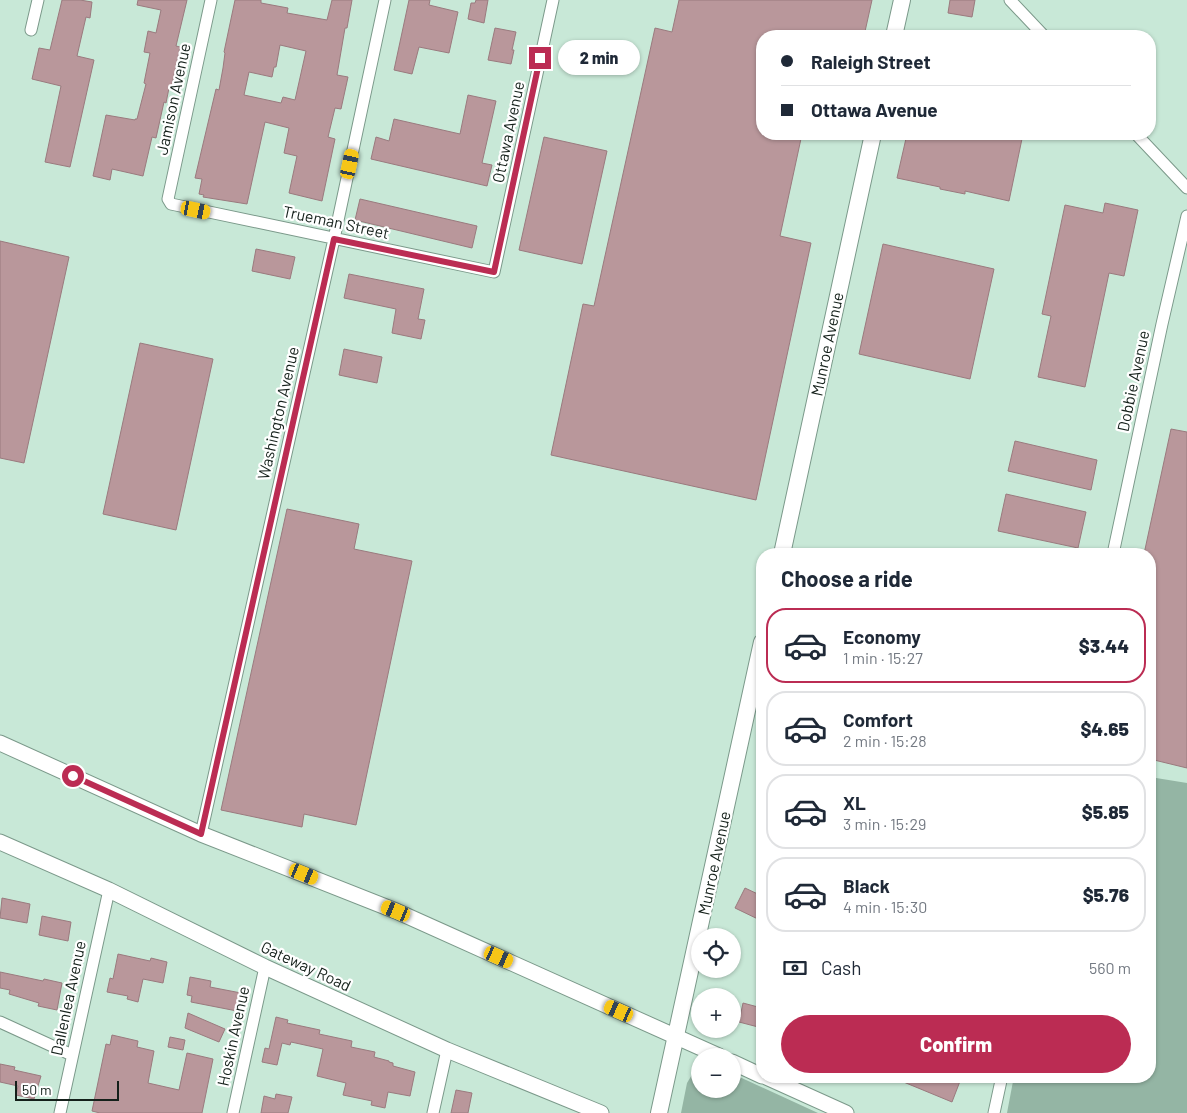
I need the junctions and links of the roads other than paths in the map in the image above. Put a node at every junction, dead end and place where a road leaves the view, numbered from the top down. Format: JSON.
{"nodes":[{"id":1,"x":38,"y":0,"type":"edge"},
{"id":2,"x":211,"y":0,"type":"edge"},
{"id":3,"x":384,"y":0,"type":"edge"},
{"id":4,"x":553,"y":0,"type":"edge"},
{"id":5,"x":902,"y":0,"type":"edge"},
{"id":6,"x":1010,"y":0,"type":"edge"},
{"id":7,"x":31,"y":30,"type":"dead end"},
{"id":8,"x":895,"y":30,"type":"edge"},
{"id":9,"x":1038,"y":30,"type":"edge"},
{"id":10,"x":872,"y":140,"type":"edge"},
{"id":11,"x":1142,"y":140,"type":"edge"},
{"id":12,"x":1187,"y":188,"type":"edge"},
{"id":13,"x":171,"y":204,"type":"joint"},
{"id":14,"x":1187,"y":216,"type":"edge"},
{"id":15,"x":334,"y":239,"type":"junction"},
{"id":16,"x":494,"y":272,"type":"joint"},
{"id":17,"x":783,"y":548,"type":"edge"},
{"id":18,"x":1114,"y":548,"type":"edge"},
{"id":19,"x":756,"y":670,"type":"edge"},
{"id":20,"x":0,"y":743,"type":"edge"},
{"id":21,"x":201,"y":834,"type":"junction"},
{"id":22,"x":0,"y":842,"type":"edge"},
{"id":23,"x":108,"y":890,"type":"junction"},
{"id":24,"x":265,"y":967,"type":"junction"},
{"id":25,"x":0,"y":1022,"type":"edge"},
{"id":26,"x":676,"y":1037,"type":"junction"},
{"id":27,"x":701,"y":1048,"type":"edge"},
{"id":28,"x":447,"y":1050,"type":"junction"},
{"id":29,"x":72,"y":1055,"type":"junction"},
{"id":30,"x":741,"y":1066,"type":"edge"},
{"id":31,"x":756,"y":1073,"type":"edge"},
{"id":32,"x":779,"y":1083,"type":"edge"},
{"id":33,"x":1000,"y":1083,"type":"edge"},
{"id":34,"x":60,"y":1113,"type":"edge"},
{"id":35,"x":233,"y":1113,"type":"edge"},
{"id":36,"x":433,"y":1113,"type":"edge"},
{"id":37,"x":602,"y":1113,"type":"edge"},
{"id":38,"x":659,"y":1113,"type":"edge"},
{"id":39,"x":846,"y":1113,"type":"edge"},
{"id":40,"x":994,"y":1113,"type":"edge"}],
"edges":[{"from":1,"to":7,"type":"street"},
{"from":2,"to":13,"type":"street","name":"Jamison Avenue"},
{"from":3,"to":15,"type":"street","name":"Washington Avenue"},
{"from":4,"to":16,"type":"street","name":"Ottawa Avenue"},
{"from":5,"to":8,"type":"main road"},
{"from":6,"to":9,"type":"street"},
{"from":10,"to":17,"type":"main road","name":"Munroe Avenue"},
{"from":11,"to":12,"type":"street"},
{"from":13,"to":15,"type":"street","name":"Trueman Street"},
{"from":14,"to":18,"type":"street","name":"Dobbie Avenue"},
{"from":15,"to":16,"type":"street","name":"Trueman Street"},
{"from":15,"to":21,"type":"street","name":"Washington Avenue"},
{"from":19,"to":26,"type":"main road","name":"Munroe Avenue"},
{"from":20,"to":21,"type":"street"},
{"from":21,"to":26,"type":"street"},
{"from":22,"to":23,"type":"street","name":"Gateway Road"},
{"from":23,"to":24,"type":"street","name":"Gateway Road"},
{"from":23,"to":29,"type":"street","name":"Dallenlea Avenue"},
{"from":24,"to":28,"type":"street","name":"Gateway Road"},
{"from":24,"to":35,"type":"street","name":"Hoskin Avenue"},
{"from":25,"to":29,"type":"street"},
{"from":26,"to":27,"type":"street"},
{"from":26,"to":38,"type":"main road","name":"Munroe Avenue"},
{"from":28,"to":36,"type":"street"},
{"from":28,"to":37,"type":"street","name":"Gateway Road"},
{"from":29,"to":34,"type":"street","name":"Dallenlea Avenue"},
{"from":30,"to":31,"type":"street"},
{"from":32,"to":39,"type":"street"},
{"from":33,"to":40,"type":"street"}]}
